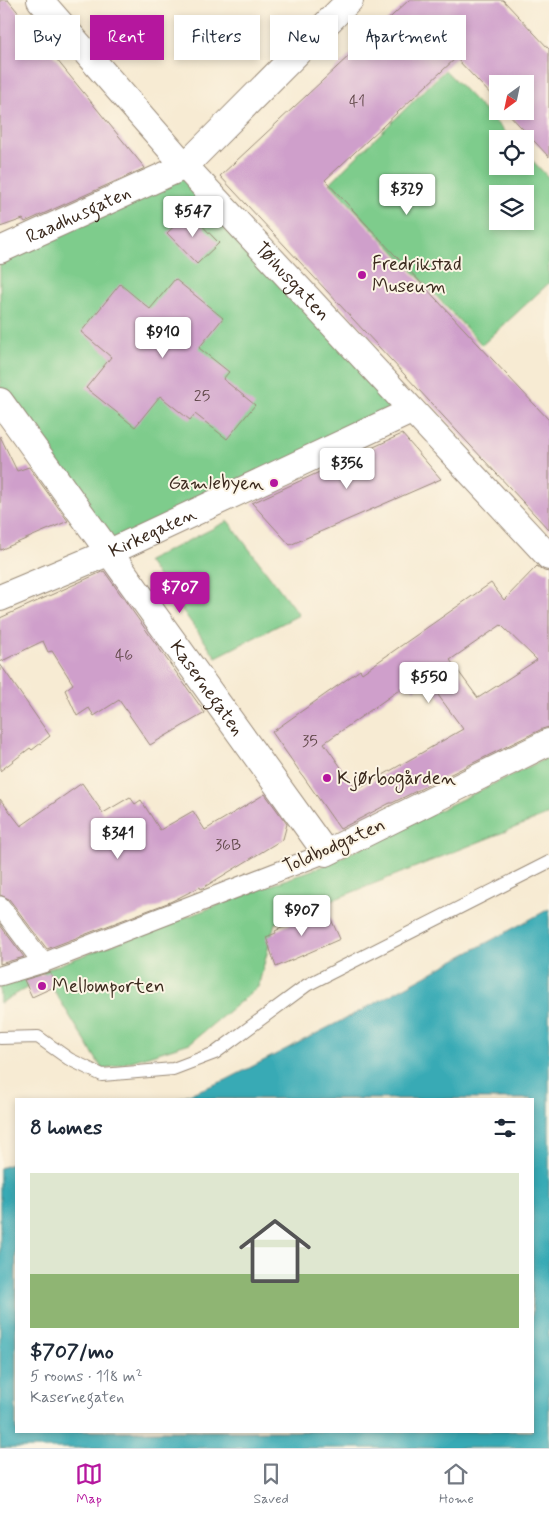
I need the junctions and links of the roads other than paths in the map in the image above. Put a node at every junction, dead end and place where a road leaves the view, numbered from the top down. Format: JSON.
{"nodes":[{"id":1,"x":40,"y":0,"type":"edge"},
{"id":2,"x":350,"y":0,"type":"edge"},
{"id":3,"x":185,"y":166,"type":"junction"},
{"id":4,"x":0,"y":250,"type":"edge"},
{"id":5,"x":0,"y":401,"type":"edge"},
{"id":6,"x":411,"y":411,"type":"junction"},
{"id":7,"x":110,"y":552,"type":"junction"},
{"id":8,"x":549,"y":558,"type":"edge"},
{"id":9,"x":0,"y":598,"type":"edge"},
{"id":10,"x":549,"y":742,"type":"edge"},
{"id":11,"x":326,"y":853,"type":"junction"},
{"id":12,"x":549,"y":862,"type":"edge"},
{"id":13,"x":0,"y":906,"type":"edge"},
{"id":14,"x":43,"y":963,"type":"junction"},
{"id":15,"x":0,"y":976,"type":"edge"},
{"id":16,"x":0,"y":1038,"type":"edge"}],
"edges":[{"from":1,"to":3,"type":"street","name":"Tøihusgaten"},
{"from":2,"to":3,"type":"street"},
{"from":3,"to":4,"type":"street","name":"Raadhusgaten"},
{"from":3,"to":6,"type":"street","name":"Tøihusgaten"},
{"from":5,"to":7,"type":"street","name":"Kasernegaten"},
{"from":6,"to":7,"type":"street","name":"Kirkegaten"},
{"from":6,"to":8,"type":"street","name":"Tøihusgaten"},
{"from":7,"to":9,"type":"street","name":"Kirkegaten"},
{"from":7,"to":11,"type":"street","name":"Kasernegaten"},
{"from":10,"to":11,"type":"street","name":"Toldbodgaten"},
{"from":11,"to":14,"type":"street","name":"Toldbodgaten"},
{"from":12,"to":16,"type":"lane"},
{"from":13,"to":14,"type":"street"},
{"from":14,"to":15,"type":"street","name":"Toldbodgaten"}]}
